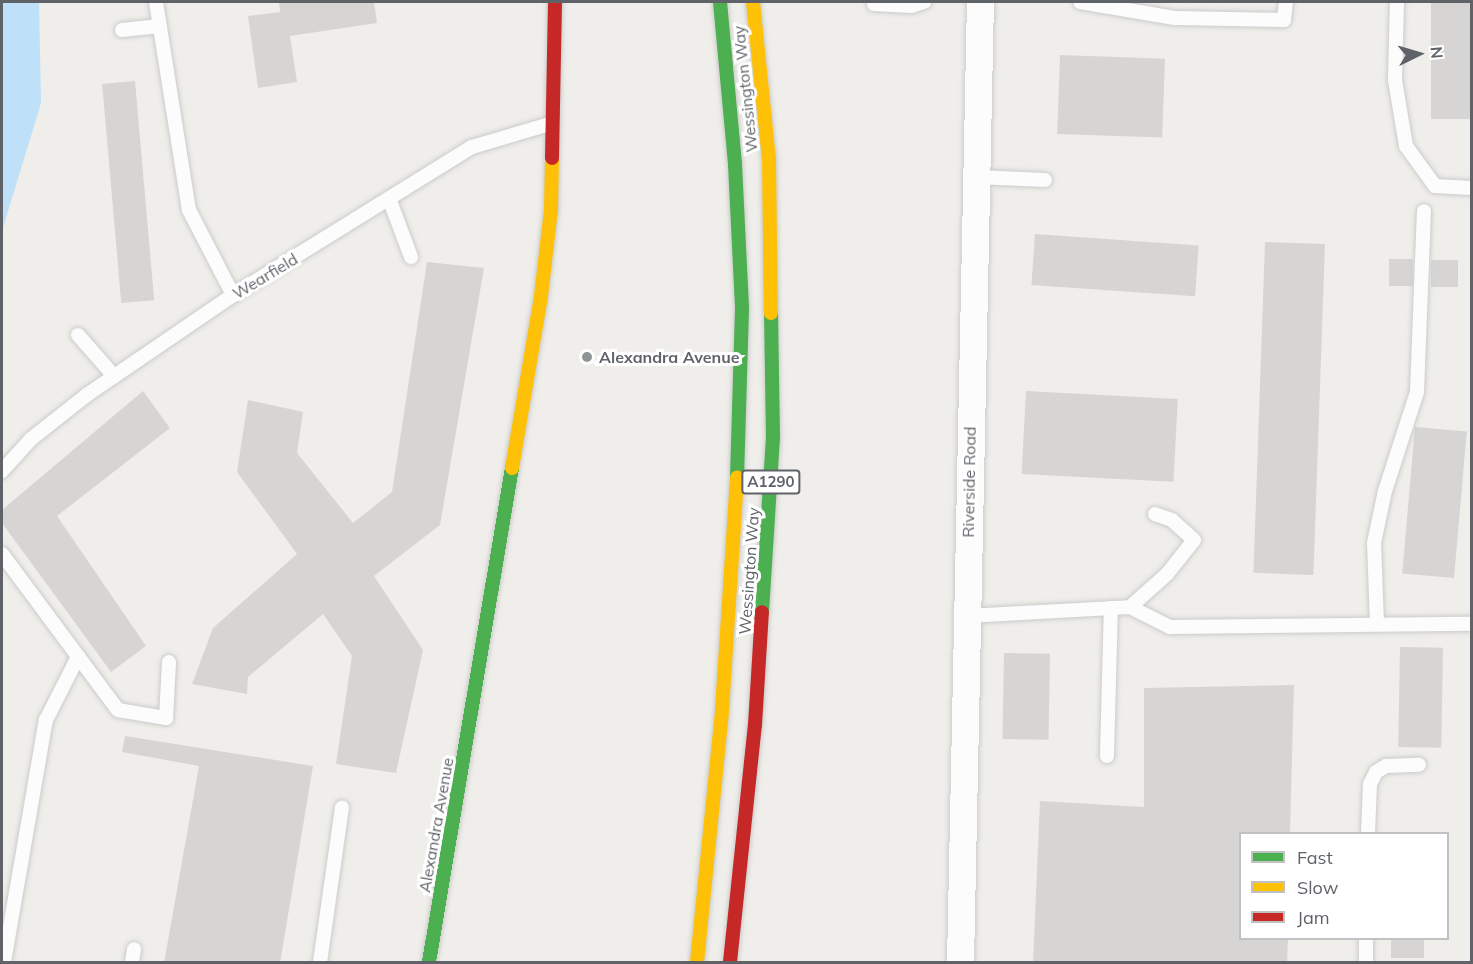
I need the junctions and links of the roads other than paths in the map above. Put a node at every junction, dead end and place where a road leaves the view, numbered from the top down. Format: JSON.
{"nodes":[{"id":1,"x":156,"y":2,"type":"edge"},
{"id":2,"x":555,"y":2,"type":"edge"},
{"id":3,"x":720,"y":2,"type":"edge"},
{"id":4,"x":753,"y":2,"type":"edge"},
{"id":5,"x":924,"y":2,"type":"edge"},
{"id":6,"x":980,"y":2,"type":"edge"},
{"id":7,"x":1080,"y":2,"type":"edge"},
{"id":8,"x":1286,"y":2,"type":"edge"},
{"id":9,"x":1397,"y":2,"type":"edge"},
{"id":10,"x":874,"y":4,"type":"dead end"},
{"id":11,"x":160,"y":26,"type":"junction"},
{"id":12,"x":122,"y":30,"type":"dead end"},
{"id":13,"x":553,"y":123,"type":"junction"},
{"id":14,"x":976,"y":177,"type":"junction"},
{"id":15,"x":1045,"y":180,"type":"dead end"},
{"id":16,"x":1472,"y":188,"type":"edge"},
{"id":17,"x":390,"y":201,"type":"junction"},
{"id":18,"x":1424,"y":212,"type":"dead end"},
{"id":19,"x":411,"y":257,"type":"dead end"},
{"id":20,"x":233,"y":295,"type":"junction"},
{"id":21,"x":78,"y":335,"type":"dead end"},
{"id":22,"x":114,"y":376,"type":"junction"},
{"id":23,"x":2,"y":471,"type":"edge"},
{"id":24,"x":1155,"y":514,"type":"dead end"},
{"id":25,"x":2,"y":554,"type":"edge"},
{"id":26,"x":1130,"y":607,"type":"junction"},
{"id":27,"x":1111,"y":608,"type":"junction"},
{"id":28,"x":966,"y":616,"type":"junction"},
{"id":29,"x":1377,"y":624,"type":"junction"},
{"id":30,"x":1472,"y":624,"type":"edge"},
{"id":31,"x":78,"y":657,"type":"junction"},
{"id":32,"x":169,"y":662,"type":"dead end"},
{"id":33,"x":1107,"y":756,"type":"dead end"},
{"id":34,"x":1419,"y":765,"type":"dead end"},
{"id":35,"x":342,"y":808,"type":"dead end"},
{"id":36,"x":1368,"y":832,"type":"edge"},
{"id":37,"x":1366,"y":940,"type":"edge"},
{"id":38,"x":4,"y":963,"type":"edge"},
{"id":39,"x":320,"y":963,"type":"edge"},
{"id":40,"x":429,"y":963,"type":"edge"},
{"id":41,"x":697,"y":963,"type":"edge"},
{"id":42,"x":730,"y":963,"type":"edge"},
{"id":43,"x":960,"y":963,"type":"edge"},
{"id":44,"x":1366,"y":963,"type":"edge"}],
"edges":[{"from":1,"to":11,"type":"lane"},
{"from":2,"to":13,"type":"main road","name":"Alexandra Avenue"},
{"from":3,"to":41,"type":"main road","name":"Wessington Way","number":"A1290"},
{"from":4,"to":42,"type":"main road","name":"Wessington Way","number":"A1290"},
{"from":5,"to":10,"type":"lane"},
{"from":6,"to":14,"type":"street","name":"Riverside Road"},
{"from":7,"to":8,"type":"lane"},
{"from":9,"to":16,"type":"lane"},
{"from":11,"to":12,"type":"lane"},
{"from":11,"to":20,"type":"lane"},
{"from":13,"to":17,"type":"lane","name":"Wearfield"},
{"from":13,"to":40,"type":"main road","name":"Alexandra Avenue"},
{"from":14,"to":15,"type":"lane"},
{"from":14,"to":28,"type":"street","name":"Riverside Road"},
{"from":17,"to":19,"type":"lane"},
{"from":17,"to":20,"type":"lane","name":"Wearfield"},
{"from":18,"to":29,"type":"lane"},
{"from":20,"to":22,"type":"lane","name":"Wearfield"},
{"from":21,"to":22,"type":"lane"},
{"from":22,"to":23,"type":"lane","name":"Wearfield"},
{"from":24,"to":26,"type":"lane"},
{"from":25,"to":31,"type":"lane"},
{"from":26,"to":27,"type":"lane"},
{"from":26,"to":29,"type":"lane"},
{"from":27,"to":28,"type":"lane"},
{"from":27,"to":33,"type":"lane"},
{"from":28,"to":43,"type":"street","name":"Riverside Road"},
{"from":29,"to":30,"type":"lane"},
{"from":31,"to":32,"type":"lane"},
{"from":31,"to":38,"type":"lane"},
{"from":34,"to":36,"type":"lane"},
{"from":35,"to":39,"type":"lane"},
{"from":37,"to":44,"type":"lane"}]}
